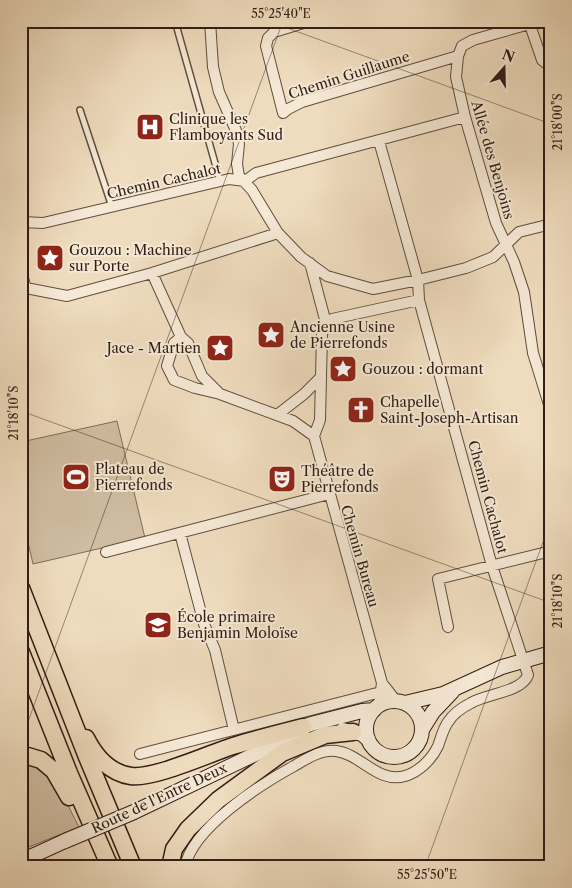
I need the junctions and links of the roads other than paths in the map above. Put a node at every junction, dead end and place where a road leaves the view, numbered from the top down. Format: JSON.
{"nodes":[{"id":1,"x":175,"y":21,"type":"edge"},
{"id":2,"x":210,"y":21,"type":"edge"},
{"id":3,"x":310,"y":21,"type":"edge"},
{"id":4,"x":535,"y":23,"type":"edge"},
{"id":5,"x":513,"y":25,"type":"edge"},
{"id":6,"x":458,"y":56,"type":"junction"},
{"id":7,"x":551,"y":67,"type":"edge"},
{"id":8,"x":80,"y":110,"type":"dead end"},
{"id":9,"x":465,"y":117,"type":"junction"},
{"id":10,"x":379,"y":141,"type":"junction"},
{"id":11,"x":220,"y":181,"type":"junction"},
{"id":12,"x":244,"y":181,"type":"junction"},
{"id":13,"x":112,"y":207,"type":"junction"},
{"id":14,"x":21,"y":222,"type":"edge"},
{"id":15,"x":551,"y":224,"type":"edge"},
{"id":16,"x":278,"y":233,"type":"junction"},
{"id":17,"x":506,"y":244,"type":"junction"},
{"id":18,"x":310,"y":263,"type":"junction"},
{"id":19,"x":21,"y":272,"type":"edge"},
{"id":20,"x":152,"y":273,"type":"junction"},
{"id":21,"x":418,"y":280,"type":"junction"},
{"id":22,"x":24,"y":287,"type":"edge"},
{"id":23,"x":419,"y":300,"type":"junction"},
{"id":24,"x":327,"y":327,"type":"junction"},
{"id":25,"x":181,"y":337,"type":"junction"},
{"id":26,"x":322,"y":377,"type":"junction"},
{"id":27,"x":220,"y":394,"type":"junction"},
{"id":28,"x":551,"y":411,"type":"edge"},
{"id":29,"x":277,"y":415,"type":"junction"},
{"id":30,"x":314,"y":436,"type":"junction"},
{"id":31,"x":329,"y":494,"type":"junction"},
{"id":32,"x":180,"y":533,"type":"junction"},
{"id":33,"x":551,"y":551,"type":"edge"},
{"id":34,"x":106,"y":552,"type":"dead end"},
{"id":35,"x":492,"y":566,"type":"junction"},
{"id":36,"x":21,"y":588,"type":"edge"},
{"id":37,"x":448,"y":627,"type":"dead end"},
{"id":38,"x":21,"y":652,"type":"edge"},
{"id":39,"x":551,"y":653,"type":"edge"},
{"id":40,"x":524,"y":661,"type":"junction"},
{"id":41,"x":60,"y":686,"type":"junction"},
{"id":42,"x":457,"y":688,"type":"junction"},
{"id":43,"x":379,"y":697,"type":"junction"},
{"id":44,"x":401,"y":702,"type":"junction"},
{"id":45,"x":303,"y":727,"type":"junction"},
{"id":46,"x":423,"y":728,"type":"junction"},
{"id":47,"x":234,"y":730,"type":"junction"},
{"id":48,"x":352,"y":732,"type":"junction"},
{"id":49,"x":289,"y":738,"type":"junction"},
{"id":50,"x":368,"y":739,"type":"junction"},
{"id":51,"x":21,"y":754,"type":"edge"},
{"id":52,"x":140,"y":754,"type":"dead end"},
{"id":53,"x":24,"y":859,"type":"edge"},
{"id":54,"x":101,"y":867,"type":"edge"},
{"id":55,"x":110,"y":867,"type":"edge"},
{"id":56,"x":133,"y":867,"type":"edge"},
{"id":57,"x":170,"y":867,"type":"edge"},
{"id":58,"x":185,"y":867,"type":"edge"}],
"edges":[{"from":1,"to":11,"type":"lane"},
{"from":2,"to":12,"type":"street"},
{"from":3,"to":6,"type":"street","name":"Chemin Guillaume"},
{"from":4,"to":5,"type":"street"},
{"from":4,"to":7,"type":"street"},
{"from":5,"to":6,"type":"street"},
{"from":6,"to":9,"type":"street","name":"Allée des Benjoins"},
{"from":8,"to":13,"type":"lane"},
{"from":9,"to":10,"type":"street"},
{"from":9,"to":17,"type":"street","name":"Allée des Benjoins"},
{"from":10,"to":12,"type":"street"},
{"from":10,"to":21,"type":"street","name":"Chemin Cachalot"},
{"from":11,"to":12,"type":"street","name":"Chemin Cachalot"},
{"from":11,"to":13,"type":"street","name":"Chemin Cachalot"},
{"from":12,"to":16,"type":"street"},
{"from":13,"to":14,"type":"street","name":"Chemin Cachalot"},
{"from":15,"to":17,"type":"street"},
{"from":16,"to":18,"type":"street"},
{"from":16,"to":20,"type":"street"},
{"from":17,"to":21,"type":"street"},
{"from":17,"to":28,"type":"street","name":"Allée des Benjoins"},
{"from":18,"to":21,"type":"street"},
{"from":18,"to":24,"type":"street"},
{"from":19,"to":22,"type":"street"},
{"from":20,"to":22,"type":"street"},
{"from":20,"to":25,"type":"street"},
{"from":21,"to":23,"type":"street","name":"Chemin Cachalot"},
{"from":23,"to":24,"type":"street"},
{"from":23,"to":35,"type":"street","name":"Chemin Cachalot"},
{"from":24,"to":26,"type":"street"},
{"from":25,"to":27,"type":"street"},
{"from":25,"to":27,"type":"street"},
{"from":26,"to":29,"type":"street"},
{"from":26,"to":30,"type":"street"},
{"from":27,"to":29,"type":"street"},
{"from":29,"to":30,"type":"street"},
{"from":30,"to":31,"type":"street","name":"Chemin Bureau"},
{"from":31,"to":32,"type":"street"},
{"from":31,"to":43,"type":"street","name":"Chemin Bureau"},
{"from":32,"to":34,"type":"street"},
{"from":32,"to":47,"type":"street"},
{"from":33,"to":35,"type":"street"},
{"from":35,"to":37,"type":"street"},
{"from":35,"to":40,"type":"street","name":"Chemin Cachalot"},
{"from":36,"to":41,"type":"highway"},
{"from":38,"to":55,"type":"highway"},
{"from":39,"to":40,"type":"main road"},
{"from":40,"to":42,"type":"main road"},
{"from":40,"to":58,"type":"street"},
{"from":41,"to":45,"type":"highway"},
{"from":41,"to":56,"type":"highway"},
{"from":42,"to":44,"type":"main road"},
{"from":42,"to":46,"type":"main road"},
{"from":43,"to":44,"type":"street","name":"Chemin Bureau"},
{"from":43,"to":44,"type":"main road"},
{"from":43,"to":45,"type":"main road","name":"Route de l'Entre Deux"},
{"from":43,"to":47,"type":"street"},
{"from":43,"to":50,"type":"main road"},
{"from":44,"to":46,"type":"main road"},
{"from":45,"to":49,"type":"main road","name":"Route de l'Entre Deux"},
{"from":46,"to":50,"type":"main road"},
{"from":47,"to":52,"type":"street"},
{"from":48,"to":49,"type":"main road","name":"Route de l'Entre Deux"},
{"from":48,"to":50,"type":"main road","name":"Route de l'Entre Deux"},
{"from":48,"to":57,"type":"highway"},
{"from":49,"to":53,"type":"main road","name":"Route de l'Entre Deux","bridge":true},
{"from":51,"to":54,"type":"highway"}]}
